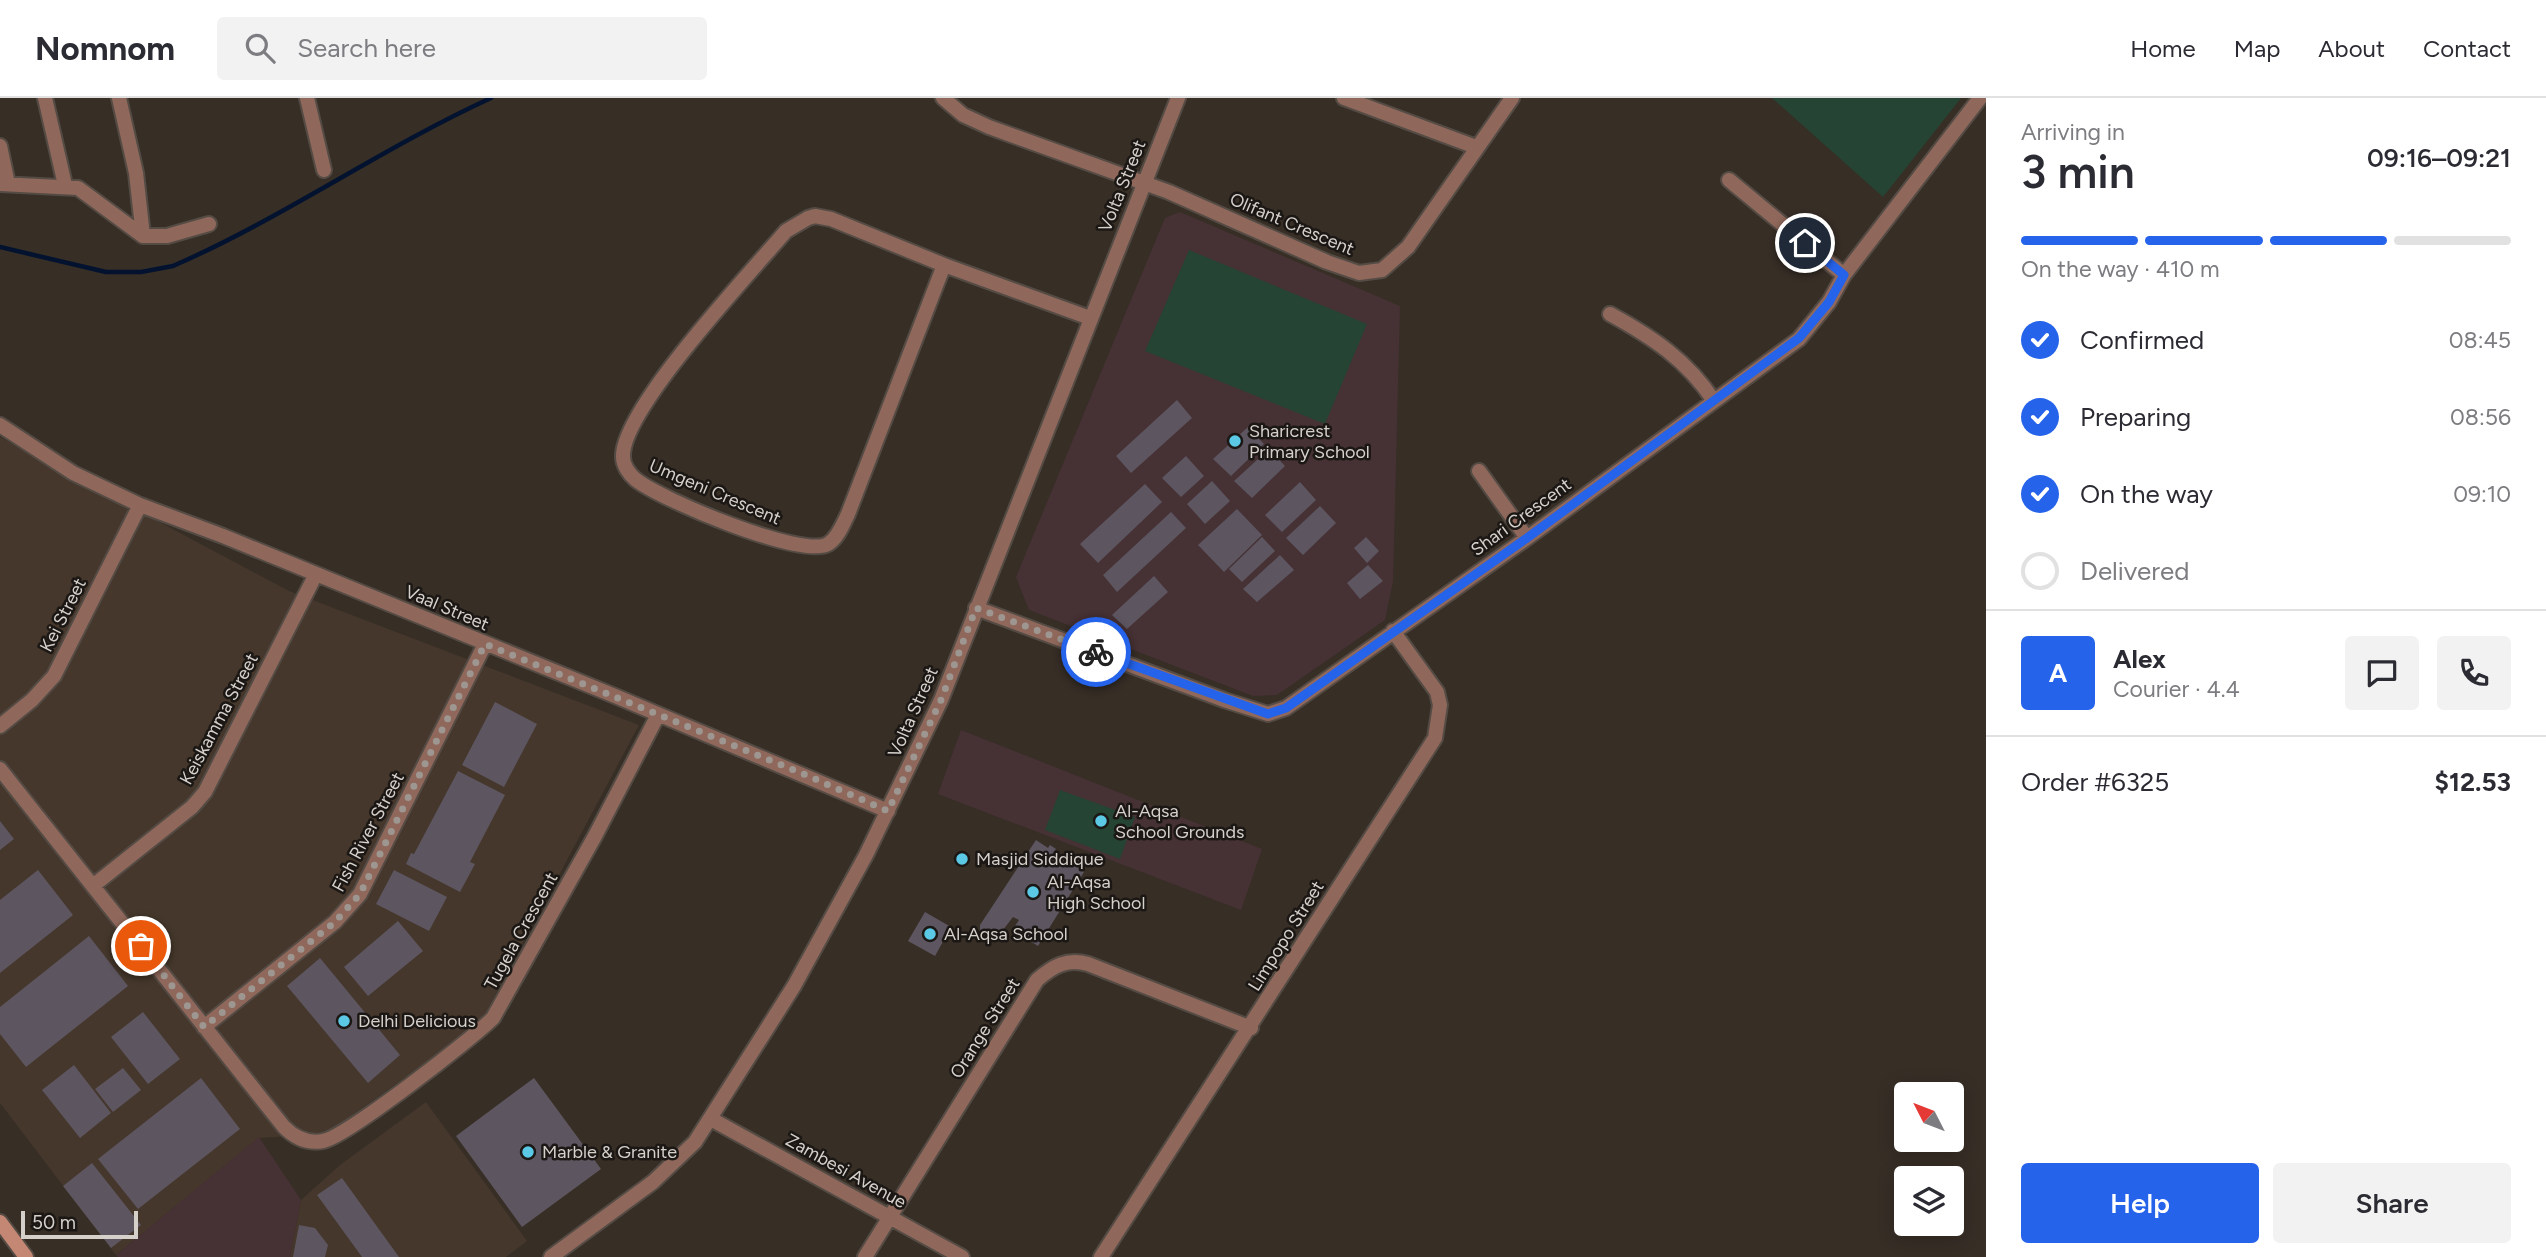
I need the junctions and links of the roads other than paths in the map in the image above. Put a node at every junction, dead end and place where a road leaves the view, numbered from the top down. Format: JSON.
{"nodes":[{"id":1,"x":45,"y":98,"type":"edge"},
{"id":2,"x":120,"y":98,"type":"edge"},
{"id":3,"x":307,"y":98,"type":"edge"},
{"id":4,"x":943,"y":98,"type":"edge"},
{"id":5,"x":1178,"y":98,"type":"edge"},
{"id":6,"x":1344,"y":98,"type":"edge"},
{"id":7,"x":1512,"y":98,"type":"edge"},
{"id":8,"x":1980,"y":98,"type":"edge"},
{"id":9,"x":0,"y":146,"type":"edge"},
{"id":10,"x":1476,"y":147,"type":"junction"},
{"id":11,"x":324,"y":170,"type":"dead end"},
{"id":12,"x":1729,"y":180,"type":"dead end"},
{"id":13,"x":4,"y":184,"type":"edge"},
{"id":14,"x":1144,"y":184,"type":"junction"},
{"id":15,"x":65,"y":185,"type":"junction"},
{"id":16,"x":209,"y":224,"type":"dead end"},
{"id":17,"x":143,"y":236,"type":"junction"},
{"id":18,"x":944,"y":265,"type":"junction"},
{"id":19,"x":1844,"y":275,"type":"junction"},
{"id":20,"x":1609,"y":314,"type":"dead end"},
{"id":21,"x":1090,"y":318,"type":"junction"},
{"id":22,"x":1714,"y":401,"type":"junction"},
{"id":23,"x":0,"y":425,"type":"edge"},
{"id":24,"x":1479,"y":471,"type":"dead end"},
{"id":25,"x":140,"y":505,"type":"junction"},
{"id":26,"x":1527,"y":538,"type":"junction"},
{"id":27,"x":316,"y":574,"type":"junction"},
{"id":28,"x":976,"y":608,"type":"junction"},
{"id":29,"x":1393,"y":631,"type":"junction"},
{"id":30,"x":485,"y":644,"type":"junction"},
{"id":31,"x":658,"y":715,"type":"junction"},
{"id":32,"x":0,"y":726,"type":"edge"},
{"id":33,"x":0,"y":769,"type":"edge"},
{"id":34,"x":888,"y":811,"type":"junction"},
{"id":35,"x":94,"y":886,"type":"junction"},
{"id":36,"x":204,"y":1027,"type":"junction"},
{"id":37,"x":1251,"y":1028,"type":"junction"},
{"id":38,"x":711,"y":1119,"type":"junction"},
{"id":39,"x":890,"y":1217,"type":"junction"},
{"id":40,"x":0,"y":1222,"type":"edge"},
{"id":41,"x":26,"y":1257,"type":"edge"},
{"id":42,"x":551,"y":1257,"type":"edge"},
{"id":43,"x":865,"y":1257,"type":"edge"},
{"id":44,"x":962,"y":1257,"type":"edge"},
{"id":45,"x":1101,"y":1257,"type":"edge"}],
"edges":[{"from":1,"to":15,"type":"street"},
{"from":2,"to":17,"type":"street"},
{"from":3,"to":11,"type":"street"},
{"from":4,"to":14,"type":"street","name":"Olifant Crescent"},
{"from":5,"to":14,"type":"street","name":"Volta Street"},
{"from":6,"to":10,"type":"street"},
{"from":7,"to":10,"type":"street","name":"Olifant Crescent"},
{"from":8,"to":19,"type":"street","name":"Shari Crescent"},
{"from":9,"to":13,"type":"street"},
{"from":10,"to":14,"type":"street","name":"Olifant Crescent"},
{"from":12,"to":19,"type":"street"},
{"from":13,"to":15,"type":"street"},
{"from":14,"to":21,"type":"street","name":"Volta Street"},
{"from":15,"to":17,"type":"street"},
{"from":16,"to":17,"type":"street"},
{"from":18,"to":18,"type":"street","name":"Umgeni Crescent"},
{"from":18,"to":21,"type":"street","name":"Umgeni Crescent"},
{"from":19,"to":22,"type":"street","name":"Shari Crescent"},
{"from":20,"to":22,"type":"street"},
{"from":21,"to":28,"type":"street","name":"Volta Street"},
{"from":22,"to":26,"type":"street","name":"Shari Crescent"},
{"from":23,"to":25,"type":"street","name":"Vaal Street"},
{"from":24,"to":26,"type":"street"},
{"from":25,"to":27,"type":"street","name":"Vaal Street"},
{"from":25,"to":32,"type":"street","name":"Kei Street"},
{"from":26,"to":29,"type":"street","name":"Shari Crescent"},
{"from":27,"to":30,"type":"street","name":"Vaal Street"},
{"from":27,"to":35,"type":"street","name":"Keiskamma Street"},
{"from":28,"to":29,"type":"street","name":"Shari Crescent"},
{"from":28,"to":34,"type":"street","name":"Volta Street"},
{"from":29,"to":37,"type":"street","name":"Limpopo Street"},
{"from":30,"to":31,"type":"street","name":"Vaal Street"},
{"from":30,"to":36,"type":"street","name":"Fish River Street"},
{"from":31,"to":34,"type":"street","name":"Vaal Street"},
{"from":31,"to":36,"type":"street","name":"Tugela Crescent"},
{"from":33,"to":35,"type":"street","name":"Tugela Crescent"},
{"from":34,"to":38,"type":"street","name":"Volta Street"},
{"from":35,"to":36,"type":"street","name":"Tugela Crescent"},
{"from":37,"to":39,"type":"street","name":"Orange Street"},
{"from":37,"to":45,"type":"street","name":"Limpopo Street"},
{"from":38,"to":39,"type":"street","name":"Zambesi Avenue"},
{"from":38,"to":42,"type":"street","name":"Volta Street"},
{"from":39,"to":43,"type":"street","name":"Orange Street"},
{"from":39,"to":44,"type":"street","name":"Zambesi Avenue"},
{"from":40,"to":41,"type":"main road"}]}
